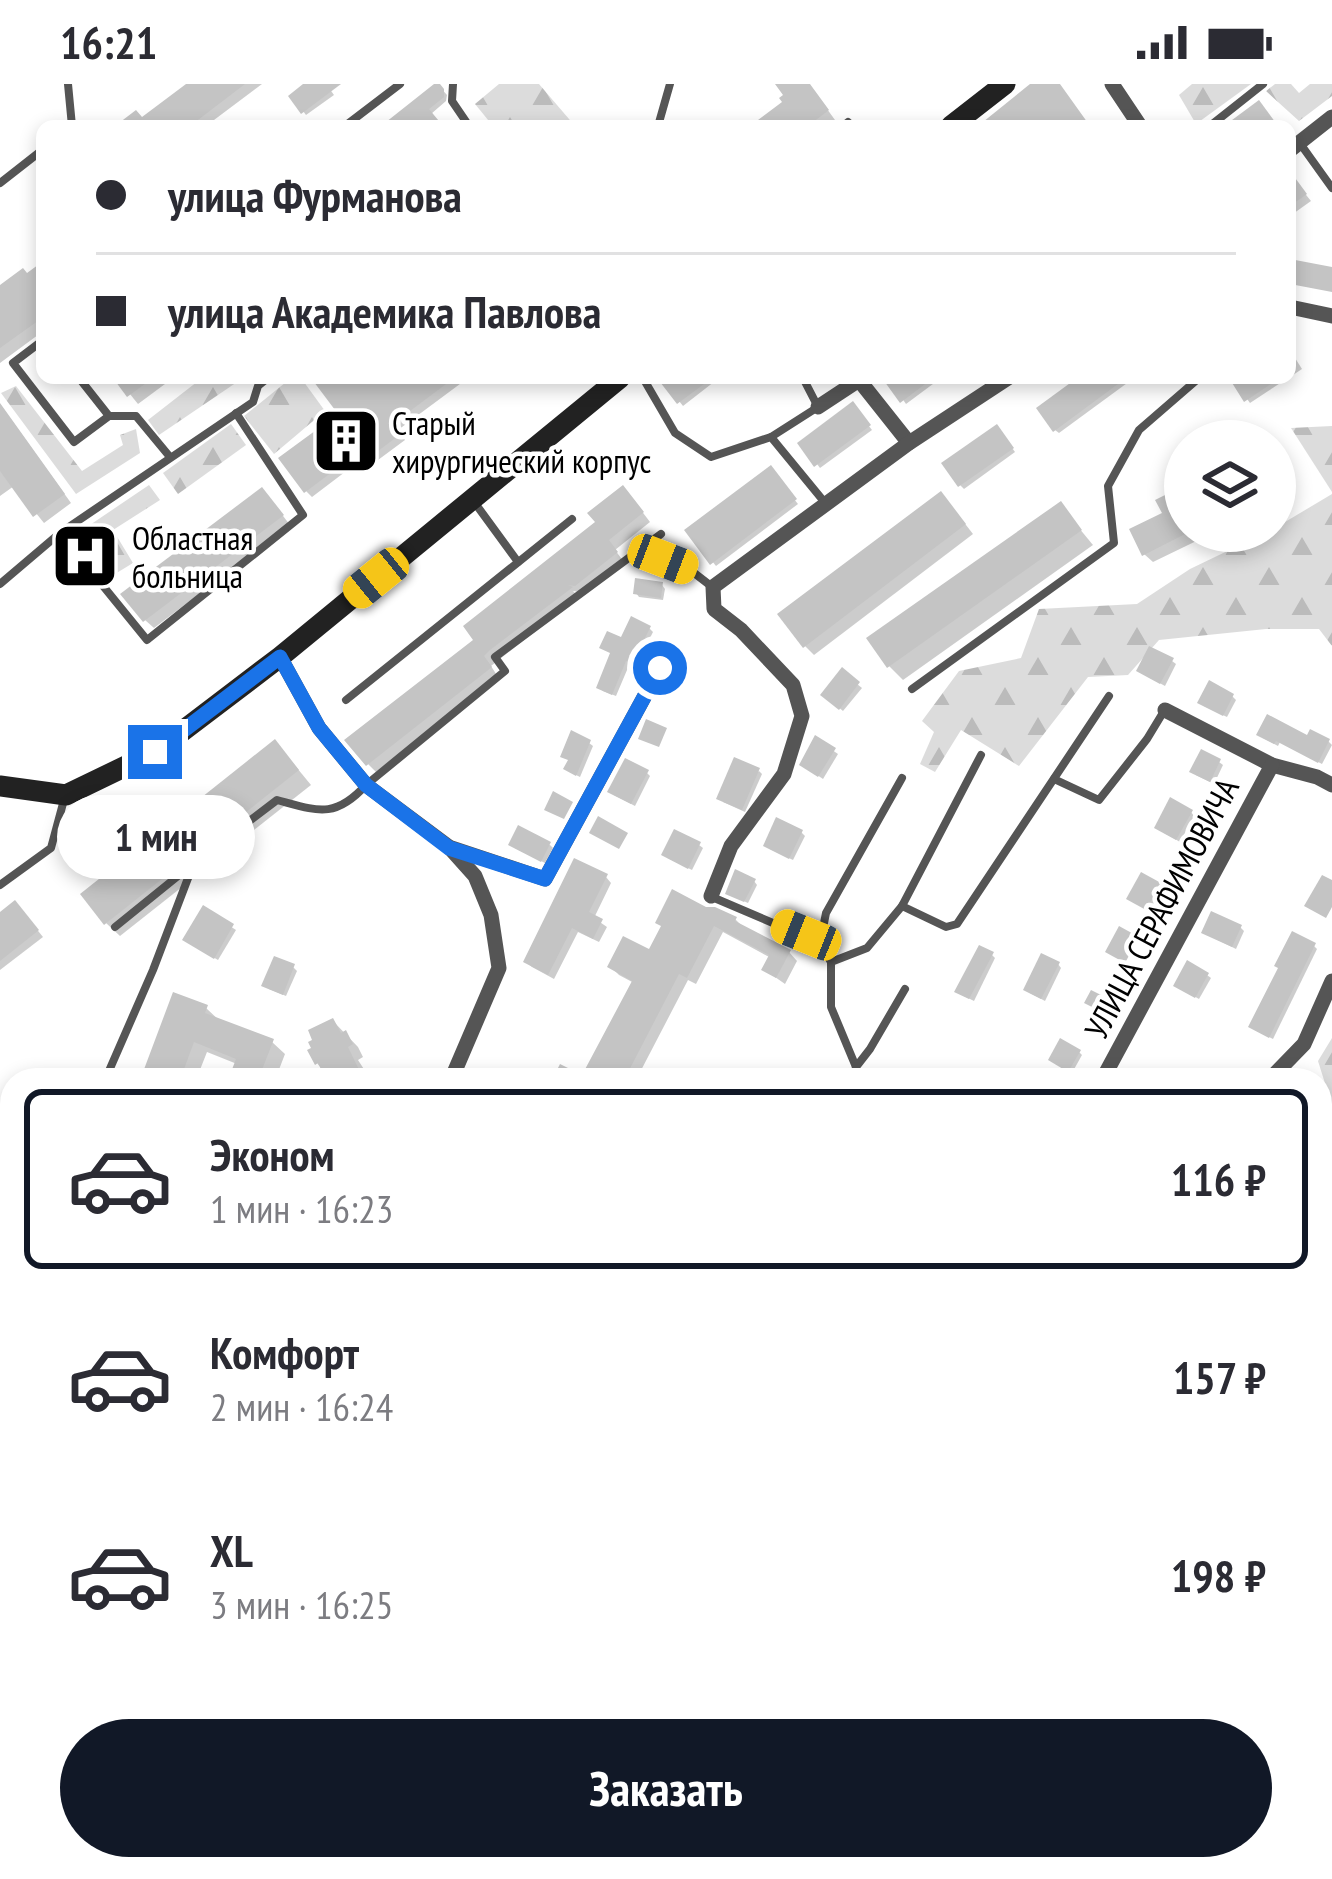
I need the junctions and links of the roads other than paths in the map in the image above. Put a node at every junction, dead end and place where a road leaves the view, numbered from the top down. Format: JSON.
{"nodes":[{"id":1,"x":68,"y":84,"type":"edge"},
{"id":2,"x":400,"y":84,"type":"edge"},
{"id":3,"x":453,"y":84,"type":"edge"},
{"id":4,"x":670,"y":84,"type":"edge"},
{"id":5,"x":1005,"y":84,"type":"edge"},
{"id":6,"x":1112,"y":84,"type":"edge"},
{"id":7,"x":1263,"y":84,"type":"edge"},
{"id":8,"x":1332,"y":117,"type":"edge"},
{"id":9,"x":71,"y":120,"type":"edge"},
{"id":10,"x":353,"y":120,"type":"edge"},
{"id":11,"x":465,"y":120,"type":"edge"},
{"id":12,"x":659,"y":120,"type":"edge"},
{"id":13,"x":959,"y":120,"type":"edge"},
{"id":14,"x":1136,"y":120,"type":"edge"},
{"id":15,"x":1218,"y":120,"type":"edge"},
{"id":16,"x":1296,"y":145,"type":"edge"},
{"id":17,"x":1296,"y":147,"type":"edge"},
{"id":18,"x":36,"y":155,"type":"edge"},
{"id":19,"x":0,"y":183,"type":"edge"},
{"id":20,"x":1332,"y":188,"type":"edge"},
{"id":21,"x":1296,"y":309,"type":"edge"},
{"id":22,"x":1332,"y":316,"type":"edge"},
{"id":23,"x":36,"y":346,"type":"edge"},
{"id":24,"x":84,"y":384,"type":"edge"},
{"id":25,"x":256,"y":384,"type":"edge"},
{"id":26,"x":613,"y":384,"type":"edge"},
{"id":27,"x":646,"y":384,"type":"edge"},
{"id":28,"x":805,"y":384,"type":"edge"},
{"id":29,"x":852,"y":384,"type":"edge"},
{"id":30,"x":864,"y":384,"type":"edge"},
{"id":31,"x":998,"y":384,"type":"edge"},
{"id":32,"x":1191,"y":384,"type":"edge"},
{"id":33,"x":818,"y":407,"type":"junction"},
{"id":34,"x":236,"y":413,"type":"junction"},
{"id":35,"x":109,"y":416,"type":"junction"},
{"id":36,"x":771,"y":437,"type":"junction"},
{"id":37,"x":909,"y":443,"type":"junction"},
{"id":38,"x":170,"y":457,"type":"junction"},
{"id":39,"x":471,"y":498,"type":"junction"},
{"id":40,"x":827,"y":505,"type":"junction"},
{"id":41,"x":572,"y":519,"type":"dead end"},
{"id":42,"x":61,"y":533,"type":"junction"},
{"id":43,"x":661,"y":534,"type":"dead end"},
{"id":44,"x":638,"y":549,"type":"junction"},
{"id":45,"x":518,"y":562,"type":"junction"},
{"id":46,"x":0,"y":584,"type":"edge"},
{"id":47,"x":712,"y":587,"type":"junction"},
{"id":48,"x":280,"y":657,"type":"junction"},
{"id":49,"x":660,"y":668,"type":"dead end"},
{"id":50,"x":913,"y":689,"type":"dead end"},
{"id":51,"x":1109,"y":696,"type":"dead end"},
{"id":52,"x":346,"y":700,"type":"dead end"},
{"id":53,"x":1165,"y":710,"type":"joint"},
{"id":54,"x":981,"y":755,"type":"dead end"},
{"id":55,"x":1272,"y":765,"type":"junction"},
{"id":56,"x":902,"y":778,"type":"dead end"},
{"id":57,"x":1054,"y":779,"type":"junction"},
{"id":58,"x":366,"y":785,"type":"junction"},
{"id":59,"x":1332,"y":785,"type":"edge"},
{"id":60,"x":0,"y":786,"type":"edge"},
{"id":61,"x":65,"y":795,"type":"junction"},
{"id":62,"x":449,"y":848,"type":"junction"},
{"id":63,"x":194,"y":862,"type":"junction"},
{"id":64,"x":0,"y":885,"type":"edge"},
{"id":65,"x":711,"y":896,"type":"joint"},
{"id":66,"x":902,"y":907,"type":"junction"},
{"id":67,"x":115,"y":927,"type":"dead end"},
{"id":68,"x":820,"y":943,"type":"junction"},
{"id":69,"x":832,"y":962,"type":"junction"},
{"id":70,"x":1332,"y":981,"type":"edge"},
{"id":71,"x":905,"y":989,"type":"dead end"},
{"id":72,"x":856,"y":1067,"type":"joint"},
{"id":73,"x":110,"y":1068,"type":"edge"},
{"id":74,"x":456,"y":1068,"type":"edge"},
{"id":75,"x":1108,"y":1068,"type":"edge"},
{"id":76,"x":1281,"y":1068,"type":"edge"}],
"edges":[{"from":1,"to":9,"type":"lane"},
{"from":2,"to":10,"type":"lane"},
{"from":3,"to":11,"type":"lane"},
{"from":4,"to":12,"type":"lane"},
{"from":5,"to":13,"type":"street"},
{"from":6,"to":14,"type":"street"},
{"from":7,"to":15,"type":"lane"},
{"from":8,"to":16,"type":"street"},
{"from":17,"to":20,"type":"lane"},
{"from":18,"to":19,"type":"lane"},
{"from":21,"to":22,"type":"street"},
{"from":23,"to":35,"type":"lane"},
{"from":24,"to":35,"type":"lane"},
{"from":25,"to":34,"type":"lane"},
{"from":26,"to":39,"type":"street"},
{"from":27,"to":36,"type":"lane"},
{"from":28,"to":33,"type":"lane"},
{"from":29,"to":33,"type":"street"},
{"from":30,"to":37,"type":"street"},
{"from":31,"to":37,"type":"street"},
{"from":32,"to":50,"type":"lane"},
{"from":33,"to":36,"type":"lane"},
{"from":34,"to":38,"type":"lane"},
{"from":34,"to":42,"type":"lane"},
{"from":35,"to":38,"type":"lane"},
{"from":36,"to":40,"type":"lane"},
{"from":37,"to":40,"type":"street"},
{"from":38,"to":42,"type":"lane"},
{"from":39,"to":45,"type":"lane"},
{"from":39,"to":48,"type":"street"},
{"from":40,"to":47,"type":"street"},
{"from":41,"to":45,"type":"lane"},
{"from":42,"to":46,"type":"lane"},
{"from":43,"to":44,"type":"lane"},
{"from":44,"to":47,"type":"lane"},
{"from":44,"to":58,"type":"lane"},
{"from":45,"to":52,"type":"lane"},
{"from":47,"to":65,"type":"street"},
{"from":48,"to":58,"type":"street"},
{"from":48,"to":61,"type":"street"},
{"from":49,"to":62,"type":"street"},
{"from":51,"to":57,"type":"lane"},
{"from":53,"to":55,"type":"street"},
{"from":53,"to":57,"type":"lane"},
{"from":54,"to":66,"type":"lane"},
{"from":55,"to":59,"type":"street"},
{"from":55,"to":75,"type":"street","name":"УЛИЦА СЕРАФИМОВИЧА"},
{"from":56,"to":68,"type":"lane"},
{"from":57,"to":66,"type":"lane"},
{"from":58,"to":62,"type":"street"},
{"from":58,"to":63,"type":"lane"},
{"from":60,"to":61,"type":"street"},
{"from":61,"to":64,"type":"lane"},
{"from":62,"to":74,"type":"street"},
{"from":63,"to":67,"type":"lane"},
{"from":63,"to":73,"type":"lane"},
{"from":65,"to":68,"type":"lane"},
{"from":66,"to":69,"type":"lane"},
{"from":68,"to":69,"type":"lane"},
{"from":69,"to":72,"type":"lane"},
{"from":70,"to":76,"type":"street"},
{"from":71,"to":72,"type":"lane"}]}
